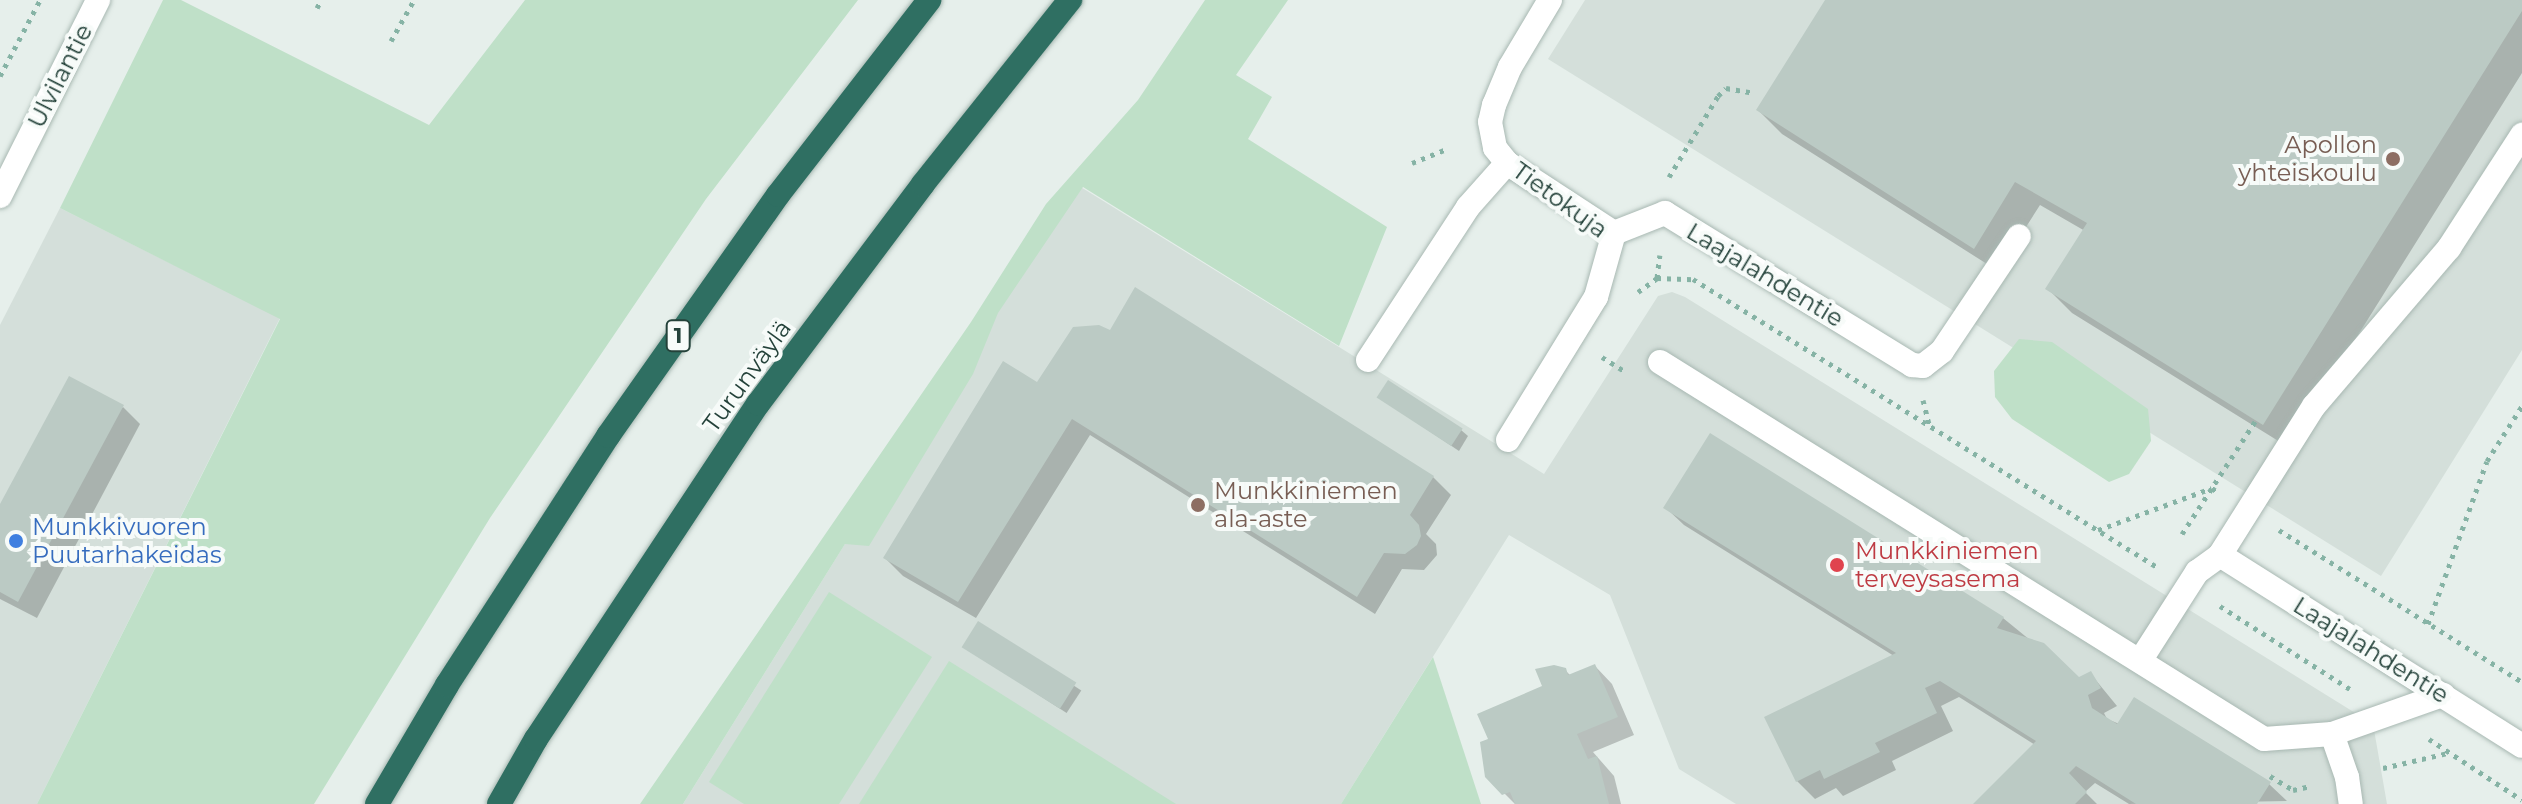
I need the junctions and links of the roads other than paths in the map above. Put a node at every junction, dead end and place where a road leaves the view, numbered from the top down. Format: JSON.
{"nodes":[{"id":1,"x":98,"y":0,"type":"edge"},
{"id":2,"x":929,"y":0,"type":"edge"},
{"id":3,"x":1070,"y":0,"type":"edge"},
{"id":4,"x":1550,"y":0,"type":"edge"},
{"id":5,"x":2522,"y":135,"type":"edge"},
{"id":6,"x":1507,"y":163,"type":"junction"},
{"id":7,"x":0,"y":196,"type":"edge"},
{"id":8,"x":1614,"y":233,"type":"junction"},
{"id":9,"x":2019,"y":236,"type":"dead end"},
{"id":10,"x":1368,"y":360,"type":"dead end"},
{"id":11,"x":1660,"y":362,"type":"dead end"},
{"id":12,"x":1508,"y":440,"type":"dead end"},
{"id":13,"x":2220,"y":555,"type":"junction"},
{"id":14,"x":2140,"y":661,"type":"junction"},
{"id":15,"x":2443,"y":695,"type":"junction"},
{"id":16,"x":2332,"y":734,"type":"junction"},
{"id":17,"x":2522,"y":746,"type":"edge"},
{"id":18,"x":377,"y":804,"type":"edge"},
{"id":19,"x":499,"y":804,"type":"edge"},
{"id":20,"x":2351,"y":804,"type":"edge"}],
"edges":[{"from":1,"to":7,"type":"street","name":"Ulvilantie"},
{"from":2,"to":18,"type":"highway","number":"1"},
{"from":3,"to":19,"type":"highway","name":"Turunväylä"},
{"from":4,"to":6,"type":"street","name":"Tietokuja"},
{"from":5,"to":13,"type":"street"},
{"from":6,"to":8,"type":"street","name":"Tietokuja"},
{"from":6,"to":10,"type":"street"},
{"from":8,"to":9,"type":"street","name":"Laajalahdentie"},
{"from":8,"to":12,"type":"street","name":"Tietokuja"},
{"from":11,"to":14,"type":"street"},
{"from":13,"to":14,"type":"street"},
{"from":13,"to":15,"type":"street","name":"Laajalahdentie"},
{"from":14,"to":16,"type":"street"},
{"from":15,"to":16,"type":"street"},
{"from":15,"to":17,"type":"street","name":"Laajalahdentie"},
{"from":16,"to":20,"type":"street"}]}
